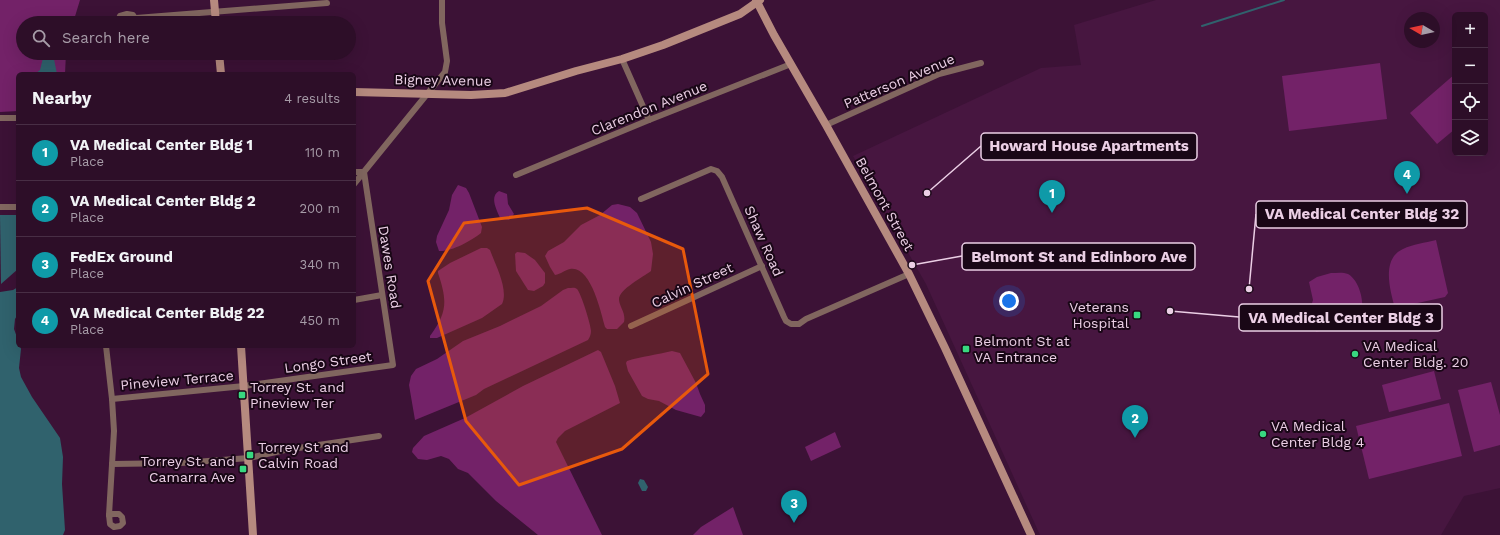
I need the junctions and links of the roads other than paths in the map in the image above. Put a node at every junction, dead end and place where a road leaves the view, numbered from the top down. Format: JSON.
{"nodes":[{"id":1,"x":214,"y":0,"type":"edge"},
{"id":2,"x":442,"y":0,"type":"edge"},
{"id":3,"x":757,"y":1,"type":"edge"},
{"id":4,"x":327,"y":3,"type":"dead end"},
{"id":5,"x":215,"y":12,"type":"junction"},
{"id":6,"x":121,"y":16,"type":"edge"},
{"id":7,"x":132,"y":16,"type":"edge"},
{"id":8,"x":176,"y":16,"type":"edge"},
{"id":9,"x":215,"y":16,"type":"edge"},
{"id":10,"x":622,"y":59,"type":"junction"},
{"id":11,"x":220,"y":60,"type":"edge"},
{"id":12,"x":981,"y":63,"type":"dead end"},
{"id":13,"x":790,"y":64,"type":"junction"},
{"id":14,"x":221,"y":72,"type":"edge"},
{"id":15,"x":356,"y":92,"type":"edge"},
{"id":16,"x":427,"y":93,"type":"junction"},
{"id":17,"x":0,"y":118,"type":"edge"},
{"id":18,"x":16,"y":118,"type":"edge"},
{"id":19,"x":649,"y":120,"type":"junction"},
{"id":20,"x":826,"y":125,"type":"junction"},
{"id":21,"x":356,"y":172,"type":"edge"},
{"id":22,"x":364,"y":172,"type":"junction"},
{"id":23,"x":516,"y":175,"type":"dead end"},
{"id":24,"x":356,"y":182,"type":"edge"},
{"id":25,"x":641,"y":199,"type":"dead end"},
{"id":26,"x":0,"y":207,"type":"edge"},
{"id":27,"x":16,"y":208,"type":"edge"},
{"id":28,"x":762,"y":266,"type":"junction"},
{"id":29,"x":909,"y":274,"type":"junction"},
{"id":30,"x":382,"y":295,"type":"junction"},
{"id":31,"x":356,"y":300,"type":"edge"},
{"id":32,"x":631,"y":326,"type":"dead end"},
{"id":33,"x":106,"y":348,"type":"edge"},
{"id":34,"x":240,"y":348,"type":"edge"},
{"id":35,"x":393,"y":365,"type":"joint"},
{"id":36,"x":244,"y":386,"type":"junction"},
{"id":37,"x":112,"y":399,"type":"junction"},
{"id":38,"x":379,"y":436,"type":"dead end"},
{"id":39,"x":248,"y":458,"type":"junction"},
{"id":40,"x":112,"y":464,"type":"junction"},
{"id":41,"x":109,"y":515,"type":"dead end"},
{"id":42,"x":254,"y":535,"type":"edge"},
{"id":43,"x":1030,"y":535,"type":"edge"}],
"edges":[{"from":1,"to":5,"type":"main road"},
{"from":2,"to":16,"type":"street"},
{"from":3,"to":10,"type":"main road","name":"Bigney Avenue"},
{"from":3,"to":13,"type":"main road","name":"Belmont Street"},
{"from":4,"to":5,"type":"street"},
{"from":5,"to":8,"type":"street"},
{"from":5,"to":9,"type":"main road"},
{"from":6,"to":7,"type":"street"},
{"from":10,"to":16,"type":"main road","name":"Bigney Avenue"},
{"from":10,"to":19,"type":"street"},
{"from":11,"to":14,"type":"main road"},
{"from":12,"to":20,"type":"street","name":"Patterson Avenue"},
{"from":13,"to":19,"type":"street","name":"Clarendon Avenue"},
{"from":13,"to":20,"type":"main road","name":"Belmont Street"},
{"from":15,"to":16,"type":"main road","name":"Bigney Avenue"},
{"from":16,"to":22,"type":"street"},
{"from":17,"to":18,"type":"street"},
{"from":19,"to":23,"type":"street","name":"Clarendon Avenue"},
{"from":20,"to":29,"type":"main road","name":"Belmont Street"},
{"from":21,"to":22,"type":"street"},
{"from":22,"to":24,"type":"street"},
{"from":22,"to":30,"type":"street","name":"Dawes Road"},
{"from":25,"to":28,"type":"street","name":"Shaw Road"},
{"from":26,"to":27,"type":"street"},
{"from":28,"to":29,"type":"street","name":"Shaw Road"},
{"from":28,"to":32,"type":"street","name":"Calvin Street"},
{"from":29,"to":43,"type":"main road","name":"Belmont Street"},
{"from":30,"to":31,"type":"street"},
{"from":30,"to":35,"type":"street","name":"Dawes Road"},
{"from":33,"to":37,"type":"street"},
{"from":34,"to":36,"type":"main road"},
{"from":35,"to":36,"type":"street","name":"Longo Street"},
{"from":36,"to":37,"type":"street","name":"Pineview Terrace"},
{"from":36,"to":39,"type":"main road"},
{"from":37,"to":40,"type":"street"},
{"from":38,"to":39,"type":"street"},
{"from":39,"to":40,"type":"street"},
{"from":39,"to":42,"type":"main road"},
{"from":40,"to":41,"type":"street"}]}
